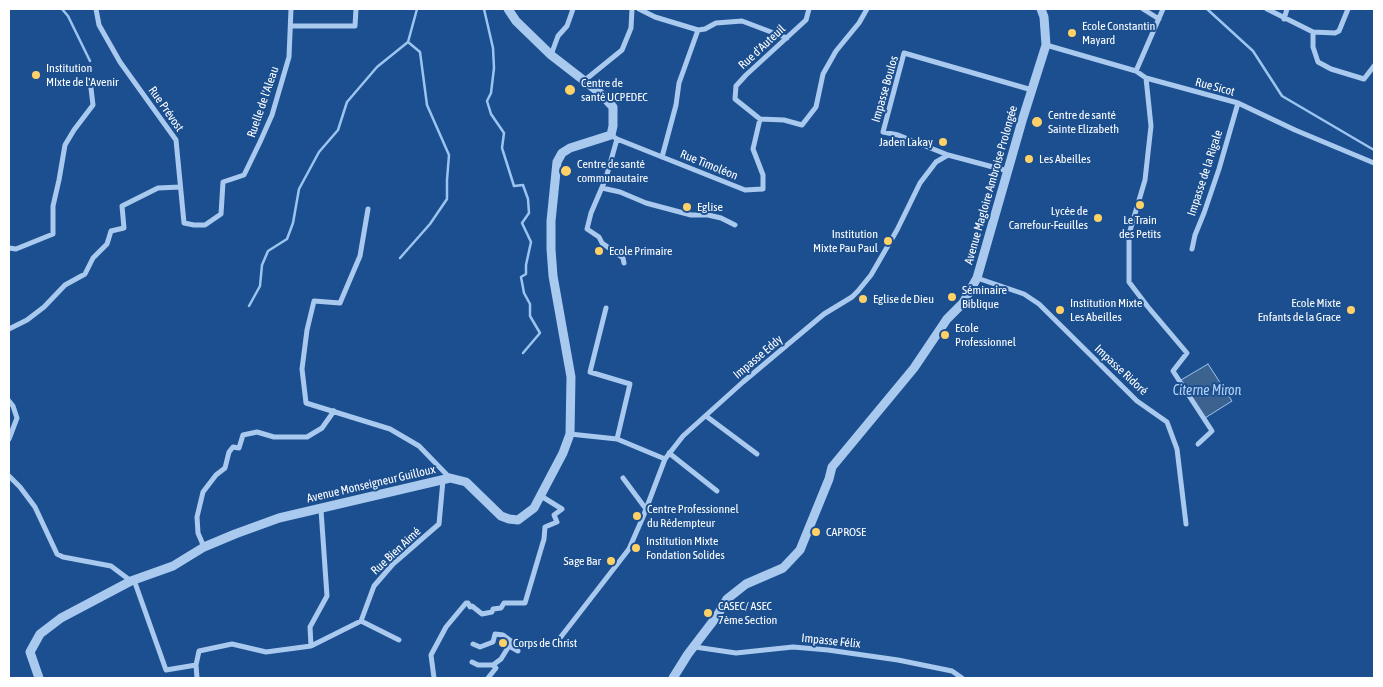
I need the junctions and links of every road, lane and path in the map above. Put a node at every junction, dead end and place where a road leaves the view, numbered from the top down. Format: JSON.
{"nodes":[{"id":1,"x":96,"y":9,"type":"edge"},
{"id":2,"x":291,"y":9,"type":"edge"},
{"id":3,"x":356,"y":9,"type":"edge"},
{"id":4,"x":508,"y":9,"type":"edge"},
{"id":5,"x":573,"y":9,"type":"edge"},
{"id":6,"x":632,"y":9,"type":"edge"},
{"id":7,"x":639,"y":9,"type":"edge"},
{"id":8,"x":809,"y":9,"type":"edge"},
{"id":9,"x":867,"y":9,"type":"edge"},
{"id":10,"x":1041,"y":9,"type":"edge"},
{"id":11,"x":1143,"y":9,"type":"edge"},
{"id":12,"x":1164,"y":9,"type":"edge"},
{"id":13,"x":1267,"y":9,"type":"edge"},
{"id":14,"x":1286,"y":9,"type":"edge"},
{"id":15,"x":1348,"y":9,"type":"edge"},
{"id":16,"x":1159,"y":19,"type":"junction"},
{"id":17,"x":1284,"y":19,"type":"junction"},
{"id":18,"x":291,"y":26,"type":"junction"},
{"id":19,"x":698,"y":30,"type":"junction"},
{"id":20,"x":1313,"y":32,"type":"junction"},
{"id":21,"x":787,"y":38,"type":"junction"},
{"id":22,"x":1046,"y":45,"type":"junction"},
{"id":23,"x":551,"y":55,"type":"junction"},
{"id":24,"x":1374,"y":66,"type":"edge"},
{"id":25,"x":1136,"y":71,"type":"junction"},
{"id":26,"x":1146,"y":78,"type":"junction"},
{"id":27,"x":90,"y":80,"type":"dead end"},
{"id":28,"x":585,"y":80,"type":"junction"},
{"id":29,"x":1032,"y":90,"type":"junction"},
{"id":30,"x":1238,"y":103,"type":"junction"},
{"id":31,"x":760,"y":119,"type":"junction"},
{"id":32,"x":614,"y":137,"type":"junction"},
{"id":33,"x":948,"y":155,"type":"junction"},
{"id":34,"x":662,"y":157,"type":"junction"},
{"id":35,"x":1374,"y":163,"type":"edge"},
{"id":36,"x":1008,"y":171,"type":"junction"},
{"id":37,"x":180,"y":187,"type":"junction"},
{"id":38,"x":602,"y":188,"type":"junction"},
{"id":39,"x":368,"y":209,"type":"dead end"},
{"id":40,"x":194,"y":225,"type":"joint"},
{"id":41,"x":735,"y":225,"type":"dead end"},
{"id":42,"x":9,"y":248,"type":"edge"},
{"id":43,"x":1192,"y":249,"type":"dead end"},
{"id":44,"x":624,"y":263,"type":"dead end"},
{"id":45,"x":977,"y":278,"type":"junction"},
{"id":46,"x":606,"y":308,"type":"dead end"},
{"id":47,"x":9,"y":329,"type":"edge"},
{"id":48,"x":9,"y":401,"type":"edge"},
{"id":49,"x":334,"y":411,"type":"junction"},
{"id":50,"x":706,"y":416,"type":"junction"},
{"id":51,"x":570,"y":434,"type":"junction"},
{"id":52,"x":9,"y":439,"type":"edge"},
{"id":53,"x":616,"y":439,"type":"junction"},
{"id":54,"x":1198,"y":444,"type":"dead end"},
{"id":55,"x":670,"y":453,"type":"junction"},
{"id":56,"x":757,"y":454,"type":"dead end"},
{"id":57,"x":665,"y":459,"type":"junction"},
{"id":58,"x":9,"y":476,"type":"edge"},
{"id":59,"x":623,"y":478,"type":"dead end"},
{"id":60,"x":447,"y":479,"type":"junction"},
{"id":61,"x":717,"y":491,"type":"dead end"},
{"id":62,"x":541,"y":496,"type":"junction"},
{"id":63,"x":646,"y":508,"type":"junction"},
{"id":64,"x":321,"y":510,"type":"junction"},
{"id":65,"x":1186,"y":524,"type":"dead end"},
{"id":66,"x":204,"y":547,"type":"junction"},
{"id":67,"x":133,"y":580,"type":"junction"},
{"id":68,"x":361,"y":621,"type":"junction"},
{"id":69,"x":560,"y":638,"type":"dead end"},
{"id":70,"x":399,"y":640,"type":"dead end"},
{"id":71,"x":473,"y":644,"type":"dead end"},
{"id":72,"x":311,"y":646,"type":"junction"},
{"id":73,"x":509,"y":646,"type":"junction"},
{"id":74,"x":694,"y":647,"type":"junction"},
{"id":75,"x":518,"y":651,"type":"dead end"},
{"id":76,"x":472,"y":662,"type":"dead end"},
{"id":77,"x":196,"y":665,"type":"junction"},
{"id":78,"x":493,"y":665,"type":"junction"},
{"id":79,"x":39,"y":678,"type":"edge"},
{"id":80,"x":197,"y":678,"type":"edge"},
{"id":81,"x":434,"y":678,"type":"edge"},
{"id":82,"x":488,"y":678,"type":"edge"},
{"id":83,"x":673,"y":678,"type":"edge"},
{"id":84,"x":962,"y":678,"type":"edge"}],
"edges":[{"from":1,"to":37,"type":"street","name":"Rue Prévost"},
{"from":2,"to":18,"type":"street","name":"Ruelle de l'Aleau"},
{"from":3,"to":18,"type":"street"},
{"from":4,"to":23,"type":"street"},
{"from":5,"to":23,"type":"street"},
{"from":6,"to":28,"type":"street"},
{"from":7,"to":19,"type":"street"},
{"from":8,"to":21,"type":"street","name":"Rue d'Auteuil"},
{"from":9,"to":31,"type":"street"},
{"from":10,"to":22,"type":"street","name":"Avenue Magloire Ambroise Prolongée"},
{"from":11,"to":16,"type":"street"},
{"from":12,"to":16,"type":"street"},
{"from":13,"to":17,"type":"street"},
{"from":14,"to":17,"type":"street"},
{"from":15,"to":20,"type":"street"},
{"from":16,"to":25,"type":"street"},
{"from":17,"to":20,"type":"street"},
{"from":18,"to":40,"type":"street","name":"Ruelle de l'Aleau"},
{"from":19,"to":21,"type":"street"},
{"from":19,"to":34,"type":"street"},
{"from":20,"to":24,"type":"street"},
{"from":21,"to":31,"type":"street","name":"Rue d'Auteuil"},
{"from":22,"to":25,"type":"street","name":"Rue Sicot"},
{"from":22,"to":29,"type":"street","name":"Avenue Magloire Ambroise Prolongée"},
{"from":23,"to":28,"type":"street"},
{"from":25,"to":26,"type":"street","name":"Rue Sicot"},
{"from":26,"to":30,"type":"street","name":"Rue Sicot"},
{"from":26,"to":54,"type":"street"},
{"from":27,"to":42,"type":"street"},
{"from":28,"to":32,"type":"street"},
{"from":29,"to":33,"type":"street","name":"Impasse Boulos"},
{"from":29,"to":36,"type":"street","name":"Avenue Magloire Ambroise Prolongée"},
{"from":30,"to":35,"type":"street","name":"Rue Sicot"},
{"from":30,"to":43,"type":"street","name":"Impasse de la Rigale"},
{"from":31,"to":34,"type":"street","name":"Rue Timoléon"},
{"from":32,"to":34,"type":"street","name":"Rue Timoléon"},
{"from":32,"to":38,"type":"street"},
{"from":32,"to":51,"type":"street","name":"Avenue Monseigneur Guilloux"},
{"from":33,"to":36,"type":"street"},
{"from":33,"to":50,"type":"street","name":"Impasse Eddy"},
{"from":36,"to":45,"type":"street","name":"Avenue Magloire Ambroise Prolongée"},
{"from":37,"to":40,"type":"street","name":"Rue Prévost"},
{"from":37,"to":47,"type":"street"},
{"from":38,"to":41,"type":"street"},
{"from":38,"to":44,"type":"street"},
{"from":39,"to":49,"type":"street"},
{"from":45,"to":65,"type":"street","name":"Impasse Ridoré"},
{"from":45,"to":74,"type":"street","name":"Avenue Magloire Ambroise Prolongée"},
{"from":46,"to":53,"type":"street"},
{"from":48,"to":52,"type":"street"},
{"from":49,"to":60,"type":"street"},
{"from":49,"to":66,"type":"street"},
{"from":50,"to":55,"type":"street","name":"Impasse Eddy"},
{"from":50,"to":56,"type":"street"},
{"from":51,"to":53,"type":"street"},
{"from":51,"to":62,"type":"street","name":"Avenue Monseigneur Guilloux"},
{"from":53,"to":57,"type":"street"},
{"from":55,"to":57,"type":"street","name":"Impasse Eddy"},
{"from":55,"to":61,"type":"street"},
{"from":57,"to":63,"type":"street","name":"Impasse Eddy"},
{"from":58,"to":67,"type":"street"},
{"from":59,"to":63,"type":"street"},
{"from":60,"to":62,"type":"street","name":"Avenue Monseigneur Guilloux"},
{"from":60,"to":64,"type":"street","name":"Avenue Monseigneur Guilloux"},
{"from":60,"to":68,"type":"street","name":"Rue Bien Aimé"},
{"from":62,"to":81,"type":"street"},
{"from":63,"to":69,"type":"street","name":"Impasse Eddy"},
{"from":64,"to":66,"type":"street","name":"Avenue Monseigneur Guilloux"},
{"from":64,"to":72,"type":"street"},
{"from":66,"to":67,"type":"street","name":"Avenue Monseigneur Guilloux"},
{"from":67,"to":77,"type":"street"},
{"from":67,"to":79,"type":"street","name":"Avenue Monseigneur Guilloux"},
{"from":68,"to":70,"type":"street"},
{"from":68,"to":72,"type":"street"},
{"from":71,"to":73,"type":"street"},
{"from":72,"to":77,"type":"street"},
{"from":73,"to":75,"type":"street"},
{"from":73,"to":78,"type":"street"},
{"from":74,"to":83,"type":"street","name":"Avenue Magloire Ambroise Prolongée"},
{"from":74,"to":84,"type":"street","name":"Impasse Félix"},
{"from":76,"to":78,"type":"street"},
{"from":77,"to":80,"type":"street"},
{"from":78,"to":82,"type":"street"}]}
